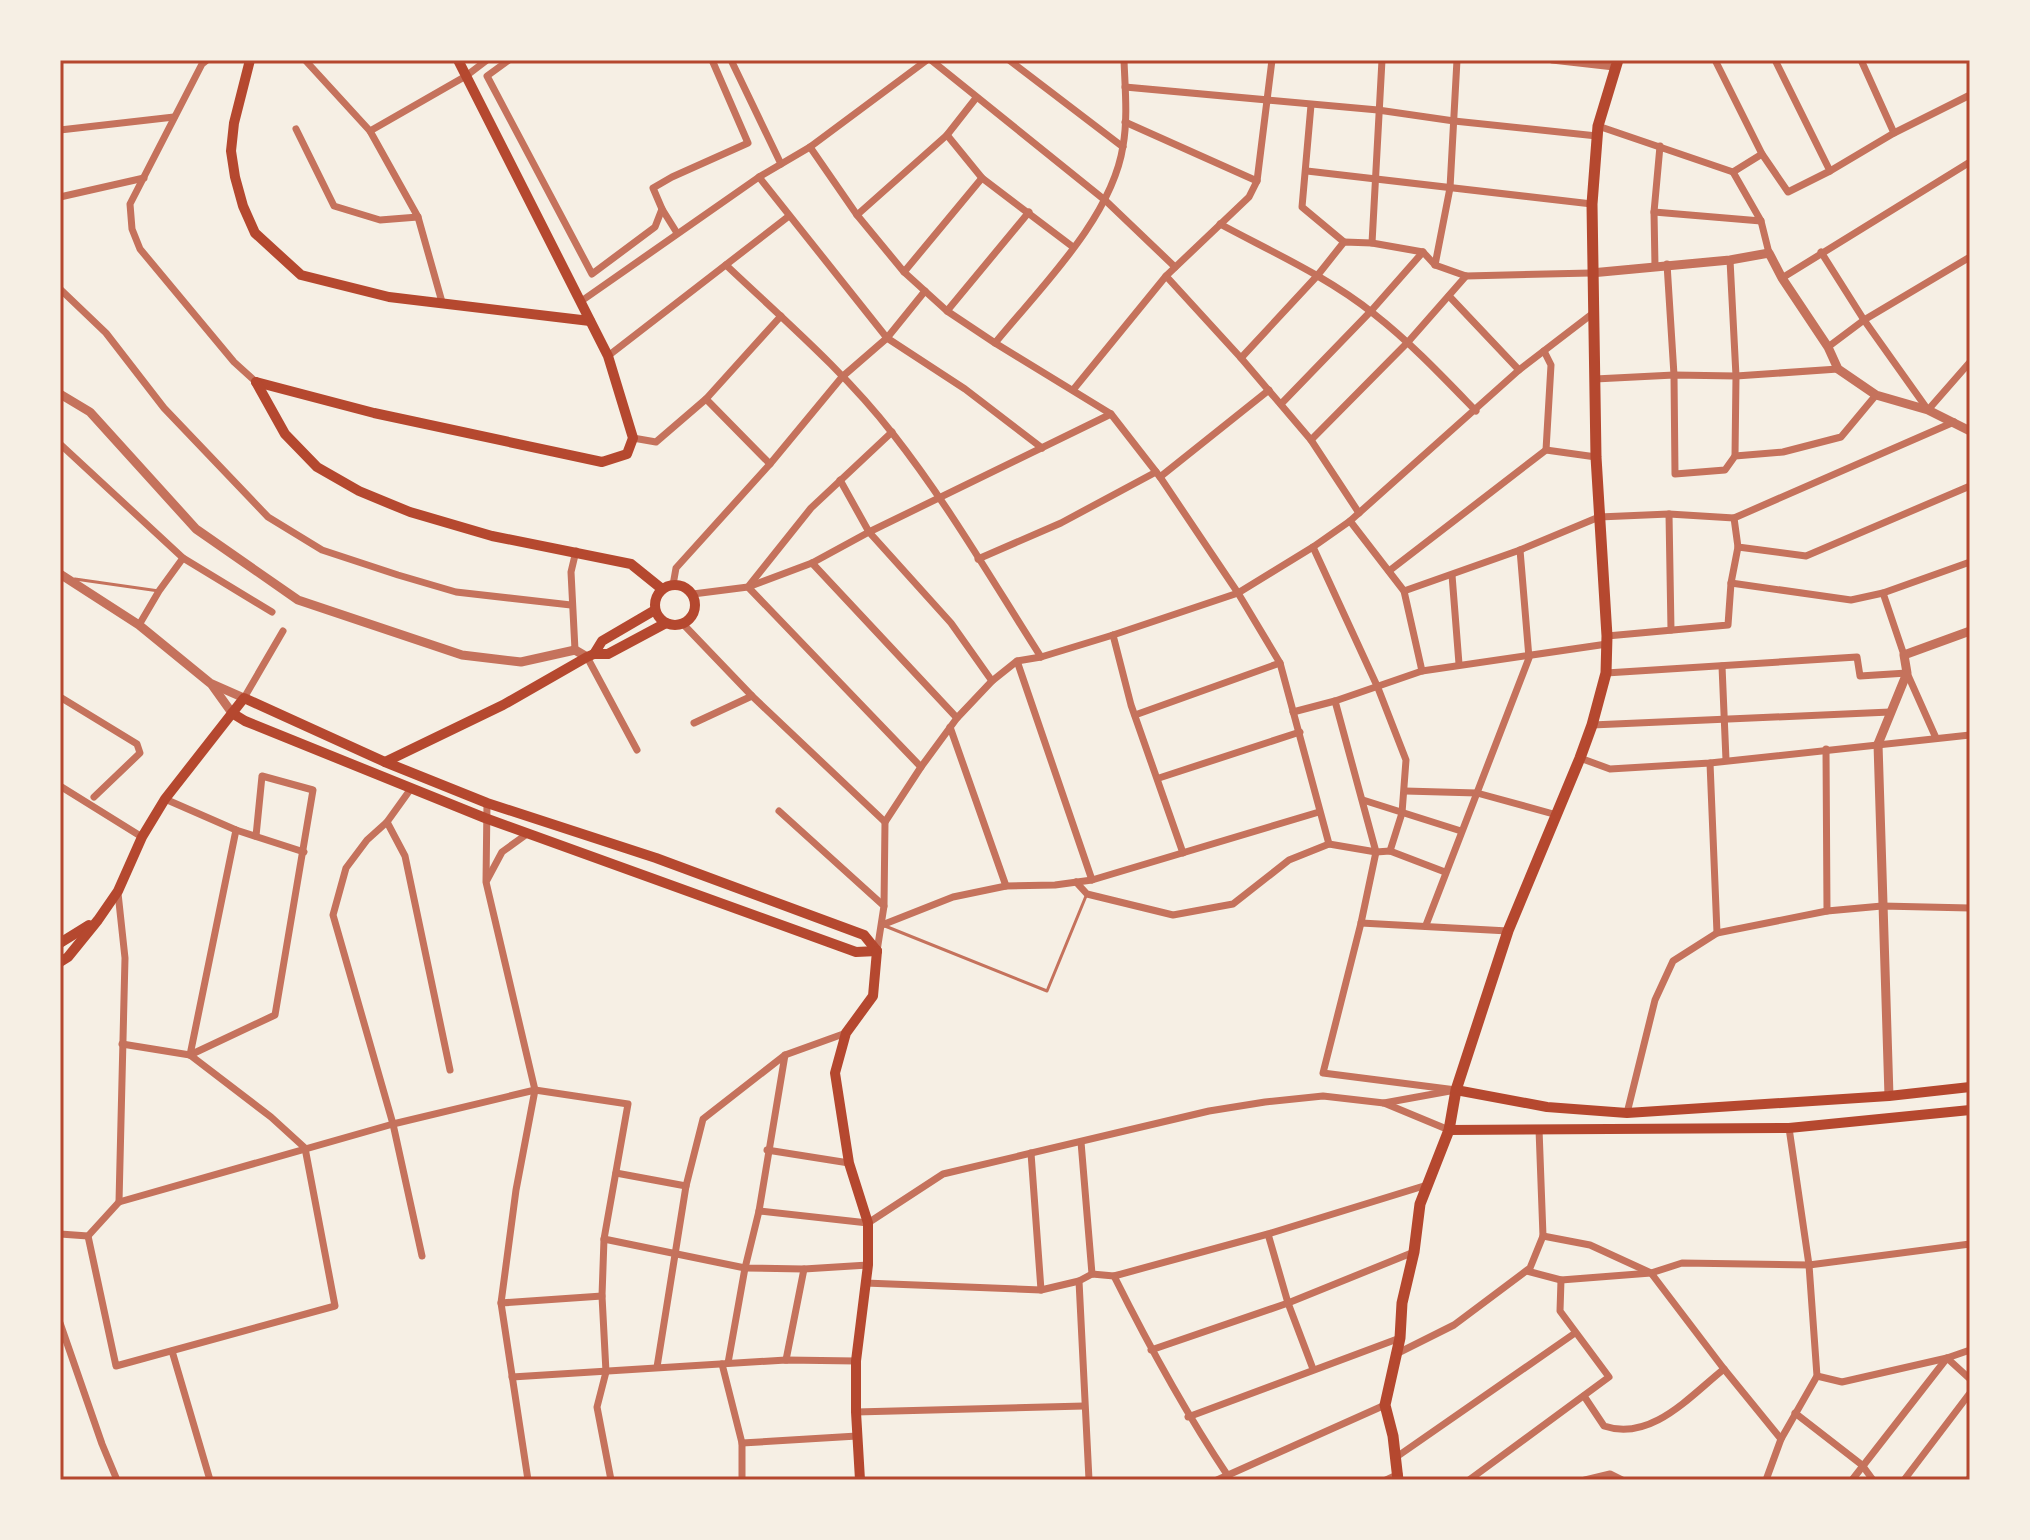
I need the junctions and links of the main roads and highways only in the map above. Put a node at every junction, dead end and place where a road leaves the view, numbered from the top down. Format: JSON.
{"nodes":[{"id":1,"x":250,"y":60,"type":"edge"},
{"id":2,"x":458,"y":60,"type":"edge"},
{"id":3,"x":1616,"y":64,"type":"edge"},
{"id":4,"x":590,"y":321,"type":"junction"},
{"id":5,"x":668,"y":587,"type":"junction"},
{"id":6,"x":655,"y":610,"type":"junction"},
{"id":7,"x":666,"y":623,"type":"junction"},
{"id":8,"x":590,"y":656,"type":"junction"},
{"id":9,"x":232,"y":713,"type":"junction"},
{"id":10,"x":385,"y":762,"type":"junction"},
{"id":11,"x":98,"y":920,"type":"junction"},
{"id":12,"x":60,"y":943,"type":"edge"},
{"id":13,"x":877,"y":951,"type":"junction"},
{"id":14,"x":64,"y":960,"type":"edge"},
{"id":15,"x":1970,"y":1087,"type":"edge"},
{"id":16,"x":1456,"y":1090,"type":"junction"},
{"id":17,"x":1970,"y":1110,"type":"edge"},
{"id":18,"x":1449,"y":1130,"type":"junction"},
{"id":19,"x":1399,"y":1477,"type":"edge"},
{"id":20,"x":860,"y":1480,"type":"edge"}],
"edges":[{"from":1,"to":4,"type":"main road"},
{"from":2,"to":4,"type":"main road"},
{"from":3,"to":16,"type":"main road"},
{"from":4,"to":5,"type":"main road"},
{"from":5,"to":6,"type":"main road"},
{"from":5,"to":7,"type":"main road"},
{"from":6,"to":7,"type":"main road"},
{"from":6,"to":8,"type":"main road"},
{"from":7,"to":8,"type":"main road"},
{"from":8,"to":10,"type":"main road"},
{"from":9,"to":10,"type":"main road"},
{"from":9,"to":11,"type":"main road"},
{"from":9,"to":13,"type":"main road"},
{"from":10,"to":13,"type":"main road"},
{"from":11,"to":12,"type":"main road"},
{"from":11,"to":14,"type":"main road"},
{"from":13,"to":20,"type":"main road"},
{"from":15,"to":16,"type":"main road"},
{"from":16,"to":18,"type":"main road"},
{"from":17,"to":18,"type":"main road"},
{"from":18,"to":19,"type":"main road"}]}
